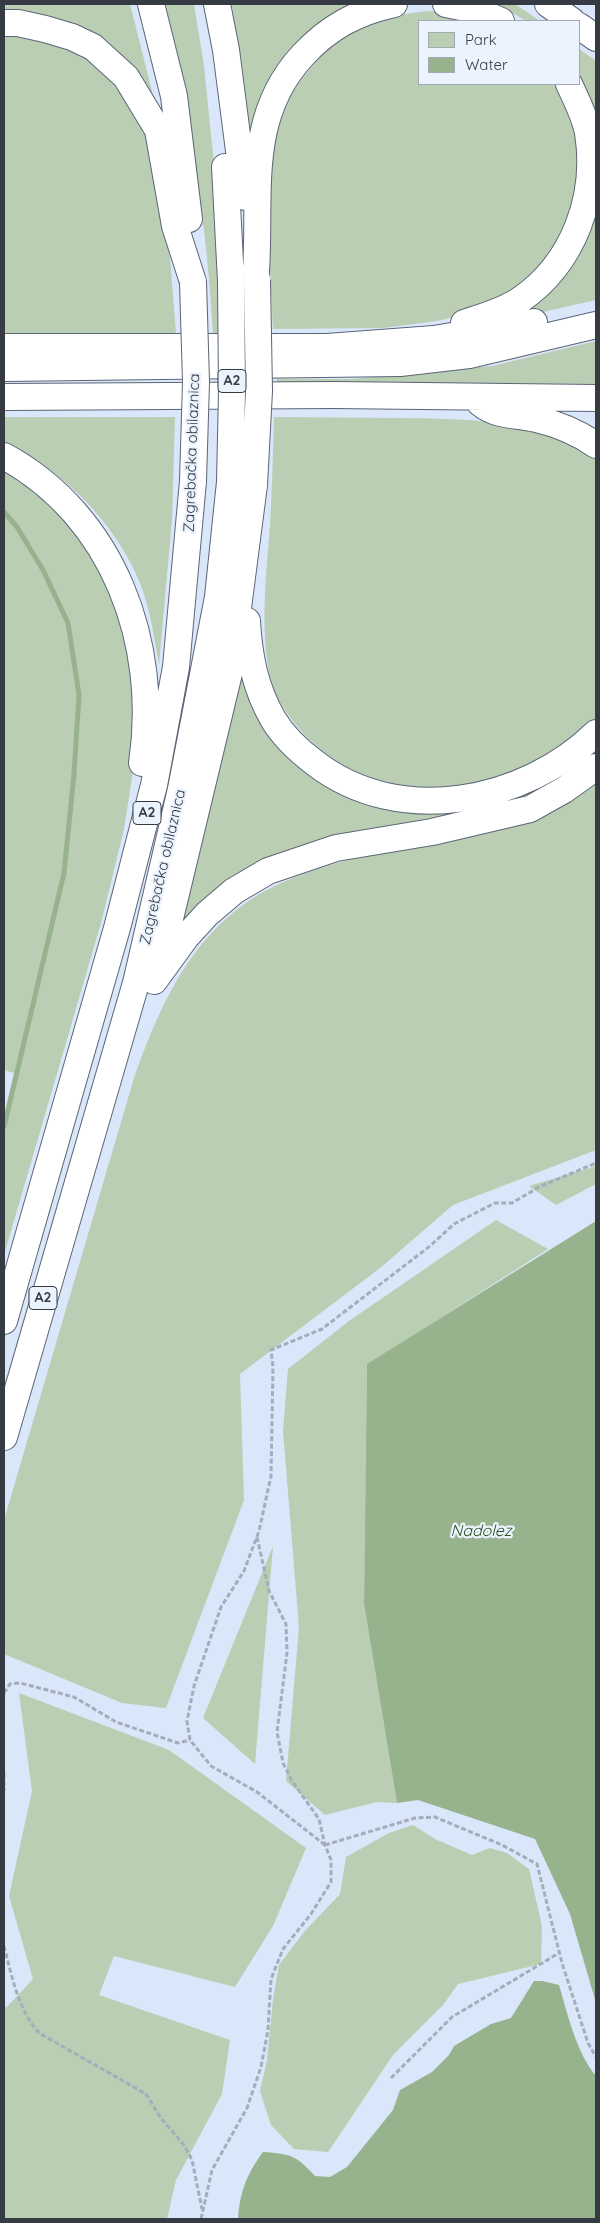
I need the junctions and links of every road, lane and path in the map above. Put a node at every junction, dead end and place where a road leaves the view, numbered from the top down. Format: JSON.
{"nodes":[{"id":1,"x":151,"y":4,"type":"edge"},
{"id":2,"x":206,"y":4,"type":"edge"},
{"id":3,"x":217,"y":4,"type":"edge"},
{"id":4,"x":394,"y":4,"type":"edge"},
{"id":5,"x":446,"y":4,"type":"edge"},
{"id":6,"x":548,"y":4,"type":"edge"},
{"id":7,"x":499,"y":20,"type":"edge"},
{"id":8,"x":571,"y":20,"type":"edge"},
{"id":9,"x":4,"y":23,"type":"edge"},
{"id":10,"x":580,"y":27,"type":"edge"},
{"id":11,"x":596,"y":38,"type":"edge"},
{"id":12,"x":569,"y":85,"type":"edge"},
{"id":13,"x":257,"y":276,"type":"junction"},
{"id":14,"x":193,"y":282,"type":"junction"},
{"id":15,"x":596,"y":310,"type":"edge"},
{"id":16,"x":596,"y":325,"type":"edge"},
{"id":17,"x":4,"y":338,"type":"edge"},
{"id":18,"x":370,"y":343,"type":"junction"},
{"id":19,"x":4,"y":347,"type":"edge"},
{"id":20,"x":43,"y":347,"type":"junction"},
{"id":21,"x":4,"y":368,"type":"edge"},
{"id":22,"x":472,"y":396,"type":"junction"},
{"id":23,"x":4,"y":397,"type":"edge"},
{"id":24,"x":596,"y":398,"type":"edge"},
{"id":25,"x":596,"y":445,"type":"edge"},
{"id":26,"x":4,"y":456,"type":"edge"},
{"id":27,"x":242,"y":483,"type":"junction"},
{"id":28,"x":252,"y":513,"type":"junction"},
{"id":29,"x":596,"y":733,"type":"edge"},
{"id":30,"x":596,"y":767,"type":"edge"},
{"id":31,"x":154,"y":981,"type":"junction"},
{"id":32,"x":84,"y":1046,"type":"junction"},
{"id":33,"x":83,"y":1159,"type":"junction"},
{"id":34,"x":596,"y":1163,"type":"edge"},
{"id":35,"x":4,"y":1321,"type":"edge"},
{"id":36,"x":4,"y":1437,"type":"edge"},
{"id":37,"x":257,"y":1536,"type":"junction"},
{"id":38,"x":4,"y":1693,"type":"edge"},
{"id":39,"x":190,"y":1740,"type":"junction"},
{"id":40,"x":4,"y":1773,"type":"edge"},
{"id":41,"x":4,"y":1791,"type":"edge"},
{"id":42,"x":325,"y":1845,"type":"junction"},
{"id":43,"x":4,"y":1946,"type":"edge"},
{"id":44,"x":559,"y":1953,"type":"junction"},
{"id":45,"x":596,"y":2058,"type":"edge"},
{"id":46,"x":391,"y":2078,"type":"dead end"},
{"id":47,"x":202,"y":2212,"type":"junction"},
{"id":48,"x":201,"y":2219,"type":"edge"}],
"edges":[{"from":1,"to":14,"type":"highway"},
{"from":2,"to":27,"type":"highway","name":"Zagrebačka obilaznica","number":"A2","bridge":true},
{"from":3,"to":13,"type":"highway"},
{"from":4,"to":13,"type":"highway"},
{"from":5,"to":7,"type":"highway"},
{"from":6,"to":8,"type":"highway"},
{"from":9,"to":14,"type":"highway"},
{"from":10,"to":11,"type":"highway"},
{"from":12,"to":18,"type":"highway"},
{"from":13,"to":27,"type":"highway","bridge":true},
{"from":14,"to":32,"type":"highway","name":"Zagrebačka obilaznica","number":"A2","bridge":true},
{"from":15,"to":18,"type":"highway"},
{"from":16,"to":21,"type":"highway"},
{"from":17,"to":20,"type":"highway"},
{"from":18,"to":20,"type":"highway"},
{"from":19,"to":20,"type":"highway"},
{"from":22,"to":23,"type":"highway"},
{"from":22,"to":24,"type":"highway"},
{"from":22,"to":25,"type":"highway"},
{"from":26,"to":32,"type":"highway"},
{"from":27,"to":28,"type":"highway"},
{"from":27,"to":33,"type":"highway","name":"Zagrebačka obilaznica","number":"A2"},
{"from":28,"to":29,"type":"highway"},
{"from":28,"to":31,"type":"highway"},
{"from":30,"to":31,"type":"highway"},
{"from":31,"to":33,"type":"highway"},
{"from":32,"to":35,"type":"highway","name":"Zagrebačka obilaznica","number":"A2"},
{"from":33,"to":36,"type":"highway","name":"Zagrebačka obilaznica","number":"A2"},
{"from":34,"to":37,"type":"path"},
{"from":37,"to":39,"type":"path"},
{"from":37,"to":42,"type":"path"},
{"from":38,"to":39,"type":"path"},
{"from":39,"to":42,"type":"path"},
{"from":40,"to":41,"type":"path"},
{"from":42,"to":44,"type":"path"},
{"from":42,"to":47,"type":"path"},
{"from":43,"to":47,"type":"path"},
{"from":44,"to":45,"type":"path"},
{"from":44,"to":46,"type":"path"},
{"from":47,"to":48,"type":"path"}]}
